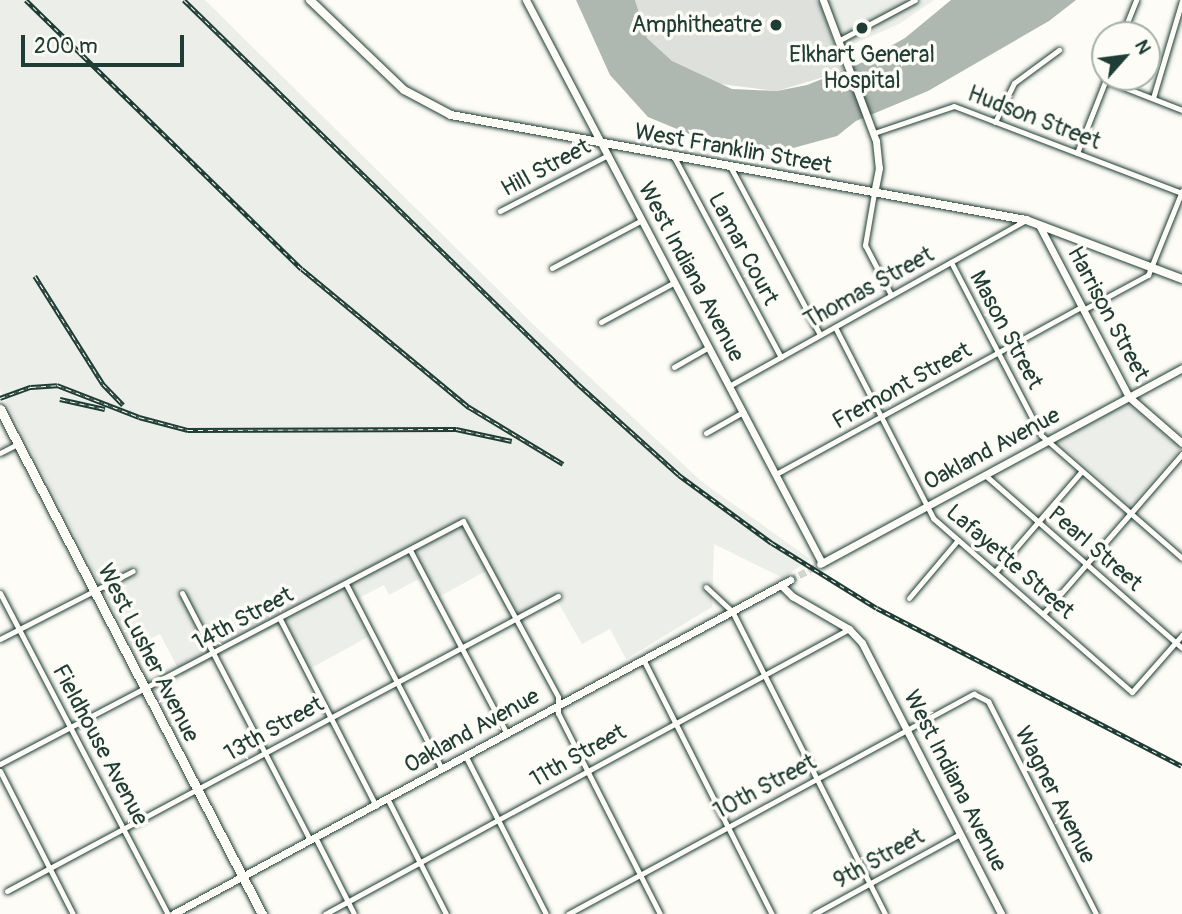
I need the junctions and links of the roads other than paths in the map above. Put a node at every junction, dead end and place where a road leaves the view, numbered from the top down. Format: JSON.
{"nodes":[{"id":1,"x":310,"y":0,"type":"edge"},
{"id":2,"x":526,"y":0,"type":"edge"},
{"id":3,"x":823,"y":0,"type":"edge"},
{"id":4,"x":915,"y":0,"type":"edge"},
{"id":5,"x":1136,"y":0,"type":"edge"},
{"id":6,"x":1182,"y":1,"type":"edge"},
{"id":7,"x":1128,"y":21,"type":"edge"},
{"id":8,"x":838,"y":41,"type":"junction"},
{"id":9,"x":1059,"y":50,"type":"dead end"},
{"id":10,"x":1101,"y":91,"type":"edge"},
{"id":11,"x":1136,"y":91,"type":"edge"},
{"id":12,"x":1153,"y":98,"type":"junction"},
{"id":13,"x":1182,"y":110,"type":"edge"},
{"id":14,"x":996,"y":122,"type":"junction"},
{"id":15,"x":872,"y":130,"type":"junction"},
{"id":16,"x":602,"y":145,"type":"junction"},
{"id":17,"x":1077,"y":153,"type":"junction"},
{"id":18,"x":608,"y":155,"type":"junction"},
{"id":19,"x":674,"y":157,"type":"junction"},
{"id":20,"x":732,"y":168,"type":"junction"},
{"id":21,"x":874,"y":193,"type":"junction"},
{"id":22,"x":1182,"y":193,"type":"edge"},
{"id":23,"x":500,"y":211,"type":"dead end"},
{"id":24,"x":642,"y":220,"type":"junction"},
{"id":25,"x":1026,"y":220,"type":"junction"},
{"id":26,"x":1039,"y":224,"type":"junction"},
{"id":27,"x":951,"y":262,"type":"junction"},
{"id":28,"x":552,"y":268,"type":"dead end"},
{"id":29,"x":1152,"y":268,"type":"junction"},
{"id":30,"x":1182,"y":279,"type":"edge"},
{"id":31,"x":675,"y":282,"type":"junction"},
{"id":32,"x":891,"y":295,"type":"junction"},
{"id":33,"x":1082,"y":309,"type":"junction"},
{"id":34,"x":601,"y":322,"type":"dead end"},
{"id":35,"x":835,"y":327,"type":"junction"},
{"id":36,"x":820,"y":335,"type":"junction"},
{"id":37,"x":709,"y":347,"type":"junction"},
{"id":38,"x":998,"y":353,"type":"junction"},
{"id":39,"x":781,"y":357,"type":"junction"},
{"id":40,"x":674,"y":367,"type":"dead end"},
{"id":41,"x":1182,"y":368,"type":"edge"},
{"id":42,"x":729,"y":386,"type":"junction"},
{"id":43,"x":1129,"y":397,"type":"junction"},
{"id":44,"x":0,"y":410,"type":"edge"},
{"id":45,"x":743,"y":412,"type":"junction"},
{"id":46,"x":881,"y":416,"type":"junction"},
{"id":47,"x":706,"y":433,"type":"dead end"},
{"id":48,"x":1047,"y":441,"type":"junction"},
{"id":49,"x":1182,"y":443,"type":"edge"},
{"id":50,"x":18,"y":444,"type":"junction"},
{"id":51,"x":0,"y":453,"type":"edge"},
{"id":52,"x":1182,"y":454,"type":"edge"},
{"id":53,"x":1082,"y":471,"type":"junction"},
{"id":54,"x":776,"y":474,"type":"junction"},
{"id":55,"x":985,"y":475,"type":"junction"},
{"id":56,"x":926,"y":506,"type":"junction"},
{"id":57,"x":1131,"y":513,"type":"junction"},
{"id":58,"x":1037,"y":522,"type":"junction"},
{"id":59,"x":958,"y":540,"type":"junction"},
{"id":60,"x":410,"y":550,"type":"junction"},
{"id":61,"x":1182,"y":558,"type":"edge"},
{"id":62,"x":821,"y":563,"type":"joint"},
{"id":63,"x":1086,"y":564,"type":"junction"},
{"id":64,"x":133,"y":571,"type":"dead end"},
{"id":65,"x":995,"y":572,"type":"junction"},
{"id":66,"x":790,"y":580,"type":"tunnel mouth"},
{"id":67,"x":346,"y":584,"type":"junction"},
{"id":68,"x":781,"y":585,"type":"junction"},
{"id":69,"x":706,"y":587,"type":"dead end"},
{"id":70,"x":94,"y":590,"type":"junction"},
{"id":71,"x":0,"y":593,"type":"edge"},
{"id":72,"x":182,"y":593,"type":"dead end"},
{"id":73,"x":558,"y":596,"type":"dead end"},
{"id":74,"x":909,"y":598,"type":"dead end"},
{"id":75,"x":732,"y":611,"type":"junction"},
{"id":76,"x":1042,"y":614,"type":"junction"},
{"id":77,"x":280,"y":619,"type":"junction"},
{"id":78,"x":516,"y":619,"type":"junction"},
{"id":79,"x":19,"y":629,"type":"junction"},
{"id":80,"x":849,"y":629,"type":"junction"},
{"id":81,"x":1182,"y":635,"type":"edge"},
{"id":82,"x":0,"y":639,"type":"edge"},
{"id":83,"x":1175,"y":642,"type":"junction"},
{"id":84,"x":463,"y":646,"type":"junction"},
{"id":85,"x":1182,"y":649,"type":"edge"},
{"id":86,"x":214,"y":654,"type":"junction"},
{"id":87,"x":642,"y":659,"type":"junction"},
{"id":88,"x":764,"y":674,"type":"junction"},
{"id":89,"x":397,"y":682,"type":"junction"},
{"id":90,"x":146,"y":690,"type":"junction"},
{"id":91,"x":979,"y":694,"type":"joint"},
{"id":92,"x":558,"y":705,"type":"junction"},
{"id":93,"x":331,"y":718,"type":"junction"},
{"id":94,"x":675,"y":723,"type":"junction"},
{"id":95,"x":71,"y":727,"type":"junction"},
{"id":96,"x":907,"y":729,"type":"junction"},
{"id":97,"x":507,"y":734,"type":"junction"},
{"id":98,"x":265,"y":754,"type":"junction"},
{"id":99,"x":467,"y":757,"type":"junction"},
{"id":100,"x":0,"y":764,"type":"edge"},
{"id":101,"x":442,"y":769,"type":"junction"},
{"id":102,"x":587,"y":770,"type":"junction"},
{"id":103,"x":0,"y":771,"type":"edge"},
{"id":104,"x":818,"y":779,"type":"junction"},
{"id":105,"x":198,"y":790,"type":"junction"},
{"id":106,"x":388,"y":800,"type":"junction"},
{"id":107,"x":376,"y":806,"type":"junction"},
{"id":108,"x":498,"y":820,"type":"junction"},
{"id":109,"x":727,"y":827,"type":"junction"},
{"id":110,"x":123,"y":829,"type":"junction"},
{"id":111,"x":960,"y":834,"type":"junction"},
{"id":112,"x":312,"y":838,"type":"junction"},
{"id":113,"x":419,"y":863,"type":"junction"},
{"id":114,"x":49,"y":868,"type":"junction"},
{"id":115,"x":640,"y":874,"type":"junction"},
{"id":116,"x":243,"y":876,"type":"junction"},
{"id":117,"x":870,"y":883,"type":"junction"},
{"id":118,"x":7,"y":891,"type":"dead end"},
{"id":119,"x":348,"y":901,"type":"junction"},
{"id":120,"x":73,"y":914,"type":"edge"},
{"id":121,"x":170,"y":914,"type":"edge"},
{"id":122,"x":262,"y":914,"type":"edge"},
{"id":123,"x":325,"y":914,"type":"edge"},
{"id":124,"x":354,"y":914,"type":"edge"},
{"id":125,"x":446,"y":914,"type":"edge"},
{"id":126,"x":546,"y":914,"type":"edge"},
{"id":127,"x":568,"y":914,"type":"edge"},
{"id":128,"x":660,"y":914,"type":"edge"},
{"id":129,"x":772,"y":914,"type":"edge"},
{"id":130,"x":814,"y":914,"type":"edge"},
{"id":131,"x":885,"y":914,"type":"edge"},
{"id":132,"x":1000,"y":914,"type":"edge"},
{"id":133,"x":1096,"y":914,"type":"edge"}],
"edges":[{"from":1,"to":16,"type":"main road","name":"West Franklin Street"},
{"from":2,"to":16,"type":"street","name":"West Indiana Avenue"},
{"from":3,"to":8,"type":"street"},
{"from":4,"to":8,"type":"street"},
{"from":5,"to":7,"type":"street"},
{"from":6,"to":12,"type":"street"},
{"from":8,"to":15,"type":"street"},
{"from":9,"to":14,"type":"street"},
{"from":10,"to":17,"type":"street"},
{"from":11,"to":12,"type":"street"},
{"from":12,"to":13,"type":"street"},
{"from":14,"to":15,"type":"street","name":"Hudson Street"},
{"from":14,"to":17,"type":"street","name":"Hudson Street"},
{"from":15,"to":21,"type":"street"},
{"from":16,"to":18,"type":"street","name":"West Indiana Avenue"},
{"from":16,"to":19,"type":"main road","name":"West Franklin Street"},
{"from":17,"to":22,"type":"street","name":"Hudson Street"},
{"from":18,"to":23,"type":"street","name":"Hill Street"},
{"from":18,"to":24,"type":"street","name":"West Indiana Avenue"},
{"from":19,"to":20,"type":"main road","name":"West Franklin Street"},
{"from":19,"to":39,"type":"street","name":"Lamar Court"},
{"from":20,"to":21,"type":"main road","name":"West Franklin Street"},
{"from":20,"to":36,"type":"street"},
{"from":21,"to":25,"type":"main road","name":"West Franklin Street"},
{"from":21,"to":32,"type":"street"},
{"from":22,"to":29,"type":"street"},
{"from":24,"to":28,"type":"street"},
{"from":24,"to":31,"type":"street","name":"West Indiana Avenue"},
{"from":25,"to":26,"type":"main road","name":"West Franklin Street"},
{"from":25,"to":27,"type":"street","name":"Thomas Street"},
{"from":26,"to":29,"type":"main road","name":"West Franklin Street"},
{"from":26,"to":33,"type":"street","name":"Harrison Street"},
{"from":27,"to":32,"type":"street","name":"Thomas Street"},
{"from":27,"to":38,"type":"street","name":"Mason Street"},
{"from":29,"to":30,"type":"main road","name":"West Franklin Street"},
{"from":29,"to":33,"type":"street","name":"Fremont Street"},
{"from":31,"to":34,"type":"street"},
{"from":31,"to":37,"type":"street","name":"West Indiana Avenue"},
{"from":32,"to":35,"type":"street","name":"Thomas Street"},
{"from":33,"to":38,"type":"street","name":"Fremont Street"},
{"from":33,"to":43,"type":"street","name":"Harrison Street"},
{"from":35,"to":36,"type":"street","name":"Thomas Street"},
{"from":35,"to":46,"type":"street","name":"Lafayette Street"},
{"from":36,"to":39,"type":"street","name":"Thomas Street"},
{"from":37,"to":40,"type":"street"},
{"from":37,"to":42,"type":"street","name":"West Indiana Avenue"},
{"from":38,"to":46,"type":"street","name":"Fremont Street"},
{"from":38,"to":48,"type":"street","name":"Mason Street"},
{"from":39,"to":42,"type":"street","name":"Thomas Street"},
{"from":41,"to":43,"type":"street","name":"Oakland Avenue"},
{"from":42,"to":45,"type":"street","name":"West Indiana Avenue"},
{"from":43,"to":48,"type":"street","name":"Oakland Avenue"},
{"from":43,"to":49,"type":"street","name":"Harrison Street"},
{"from":44,"to":50,"type":"main road","name":"West Lusher Avenue"},
{"from":45,"to":47,"type":"street"},
{"from":45,"to":54,"type":"street","name":"West Indiana Avenue"},
{"from":46,"to":54,"type":"street","name":"Fremont Street"},
{"from":46,"to":56,"type":"street","name":"Lafayette Street"},
{"from":48,"to":53,"type":"street","name":"Mason Street"},
{"from":48,"to":55,"type":"street","name":"Oakland Avenue"},
{"from":50,"to":51,"type":"street"},
{"from":50,"to":70,"type":"main road","name":"West Lusher Avenue"},
{"from":52,"to":57,"type":"street"},
{"from":53,"to":57,"type":"street","name":"Mason Street"},
{"from":53,"to":58,"type":"street"},
{"from":54,"to":62,"type":"street","name":"West Indiana Avenue"},
{"from":55,"to":56,"type":"street","name":"Oakland Avenue"},
{"from":55,"to":58,"type":"street","name":"Pearl Street"},
{"from":56,"to":59,"type":"street","name":"Lafayette Street"},
{"from":56,"to":62,"type":"street","name":"Oakland Avenue"},
{"from":57,"to":61,"type":"street","name":"Mason Street"},
{"from":57,"to":63,"type":"street"},
{"from":58,"to":63,"type":"street","name":"Pearl Street"},
{"from":58,"to":65,"type":"street"},
{"from":59,"to":65,"type":"street","name":"Lafayette Street"},
{"from":59,"to":74,"type":"street"},
{"from":60,"to":67,"type":"street","name":"14th Street"},
{"from":60,"to":78,"type":"street","name":"14th Street"},
{"from":60,"to":84,"type":"street"},
{"from":63,"to":76,"type":"street"},
{"from":63,"to":83,"type":"street","name":"Pearl Street"},
{"from":64,"to":70,"type":"street"},
{"from":65,"to":76,"type":"street","name":"Lafayette Street"},
{"from":66,"to":68,"type":"street","name":"Oakland Avenue"},
{"from":67,"to":77,"type":"street","name":"14th Street"},
{"from":67,"to":89,"type":"street"},
{"from":68,"to":75,"type":"street","name":"Oakland Avenue"},
{"from":68,"to":80,"type":"street","name":"West Indiana Avenue"},
{"from":69,"to":75,"type":"street"},
{"from":70,"to":79,"type":"street"},
{"from":70,"to":90,"type":"main road","name":"West Lusher Avenue"},
{"from":71,"to":79,"type":"street","name":"Fieldhouse Avenue"},
{"from":72,"to":86,"type":"street"},
{"from":73,"to":78,"type":"street","name":"13th Street"},
{"from":75,"to":87,"type":"street","name":"Oakland Avenue"},
{"from":75,"to":88,"type":"street"},
{"from":76,"to":83,"type":"street","name":"Lafayette Street"},
{"from":77,"to":86,"type":"street","name":"14th Street"},
{"from":77,"to":93,"type":"street"},
{"from":78,"to":84,"type":"street","name":"13th Street"},
{"from":78,"to":92,"type":"street"},
{"from":79,"to":82,"type":"street"},
{"from":79,"to":95,"type":"street","name":"Fieldhouse Avenue"},
{"from":80,"to":88,"type":"street","name":"11th Street"},
{"from":80,"to":96,"type":"street","name":"West Indiana Avenue"},
{"from":81,"to":83,"type":"street"},
{"from":83,"to":85,"type":"street","name":"Pearl Street"},
{"from":84,"to":89,"type":"street","name":"13th Street"},
{"from":84,"to":97,"type":"street"},
{"from":86,"to":90,"type":"street","name":"14th Street"},
{"from":86,"to":98,"type":"street"},
{"from":87,"to":92,"type":"street","name":"Oakland Avenue"},
{"from":87,"to":94,"type":"street"},
{"from":88,"to":94,"type":"street","name":"11th Street"},
{"from":88,"to":104,"type":"street"},
{"from":89,"to":93,"type":"street","name":"13th Street"},
{"from":89,"to":101,"type":"street"},
{"from":90,"to":95,"type":"street","name":"14th Street"},
{"from":90,"to":105,"type":"main road","name":"West Lusher Avenue"},
{"from":91,"to":96,"type":"street","name":"10th Street"},
{"from":91,"to":133,"type":"street","name":"Wagner Avenue"},
{"from":92,"to":97,"type":"street","name":"Oakland Avenue"},
{"from":92,"to":102,"type":"street"},
{"from":93,"to":98,"type":"street","name":"13th Street"},
{"from":93,"to":107,"type":"street"},
{"from":94,"to":102,"type":"street","name":"11th Street"},
{"from":94,"to":109,"type":"street"},
{"from":95,"to":100,"type":"street","name":"14th Street"},
{"from":95,"to":110,"type":"street","name":"Fieldhouse Avenue"},
{"from":96,"to":104,"type":"street","name":"10th Street"},
{"from":96,"to":111,"type":"street","name":"West Indiana Avenue"},
{"from":97,"to":99,"type":"street","name":"Oakland Avenue"},
{"from":98,"to":105,"type":"street","name":"13th Street"},
{"from":98,"to":112,"type":"street"},
{"from":99,"to":101,"type":"street","name":"Oakland Avenue"},
{"from":99,"to":108,"type":"street"},
{"from":101,"to":106,"type":"street","name":"Oakland Avenue"},
{"from":102,"to":108,"type":"street","name":"11th Street"},
{"from":102,"to":115,"type":"street"},
{"from":103,"to":114,"type":"street"},
{"from":104,"to":109,"type":"street","name":"10th Street"},
{"from":104,"to":117,"type":"street"},
{"from":105,"to":110,"type":"street","name":"13th Street"},
{"from":105,"to":116,"type":"main road","name":"West Lusher Avenue"},
{"from":106,"to":107,"type":"street","name":"Oakland Avenue"},
{"from":106,"to":113,"type":"street"},
{"from":107,"to":112,"type":"street","name":"Oakland Avenue"},
{"from":108,"to":113,"type":"street","name":"11th Street"},
{"from":108,"to":126,"type":"street"},
{"from":109,"to":115,"type":"street","name":"10th Street"},
{"from":109,"to":129,"type":"street"},
{"from":110,"to":114,"type":"street","name":"13th Street"},
{"from":110,"to":121,"type":"street","name":"Fieldhouse Avenue"},
{"from":111,"to":117,"type":"street","name":"9th Street"},
{"from":111,"to":132,"type":"street","name":"West Indiana Avenue"},
{"from":112,"to":116,"type":"street","name":"Oakland Avenue"},
{"from":112,"to":119,"type":"street"},
{"from":113,"to":119,"type":"street","name":"11th Street"},
{"from":113,"to":125,"type":"street"},
{"from":114,"to":118,"type":"street","name":"13th Street"},
{"from":114,"to":120,"type":"street"},
{"from":115,"to":127,"type":"street","name":"10th Street"},
{"from":115,"to":128,"type":"street"},
{"from":116,"to":121,"type":"street","name":"Oakland Avenue"},
{"from":116,"to":122,"type":"main road","name":"West Lusher Avenue"},
{"from":117,"to":130,"type":"street","name":"9th Street"},
{"from":117,"to":131,"type":"street"},
{"from":119,"to":123,"type":"street","name":"11th Street"},
{"from":119,"to":124,"type":"street"}]}
